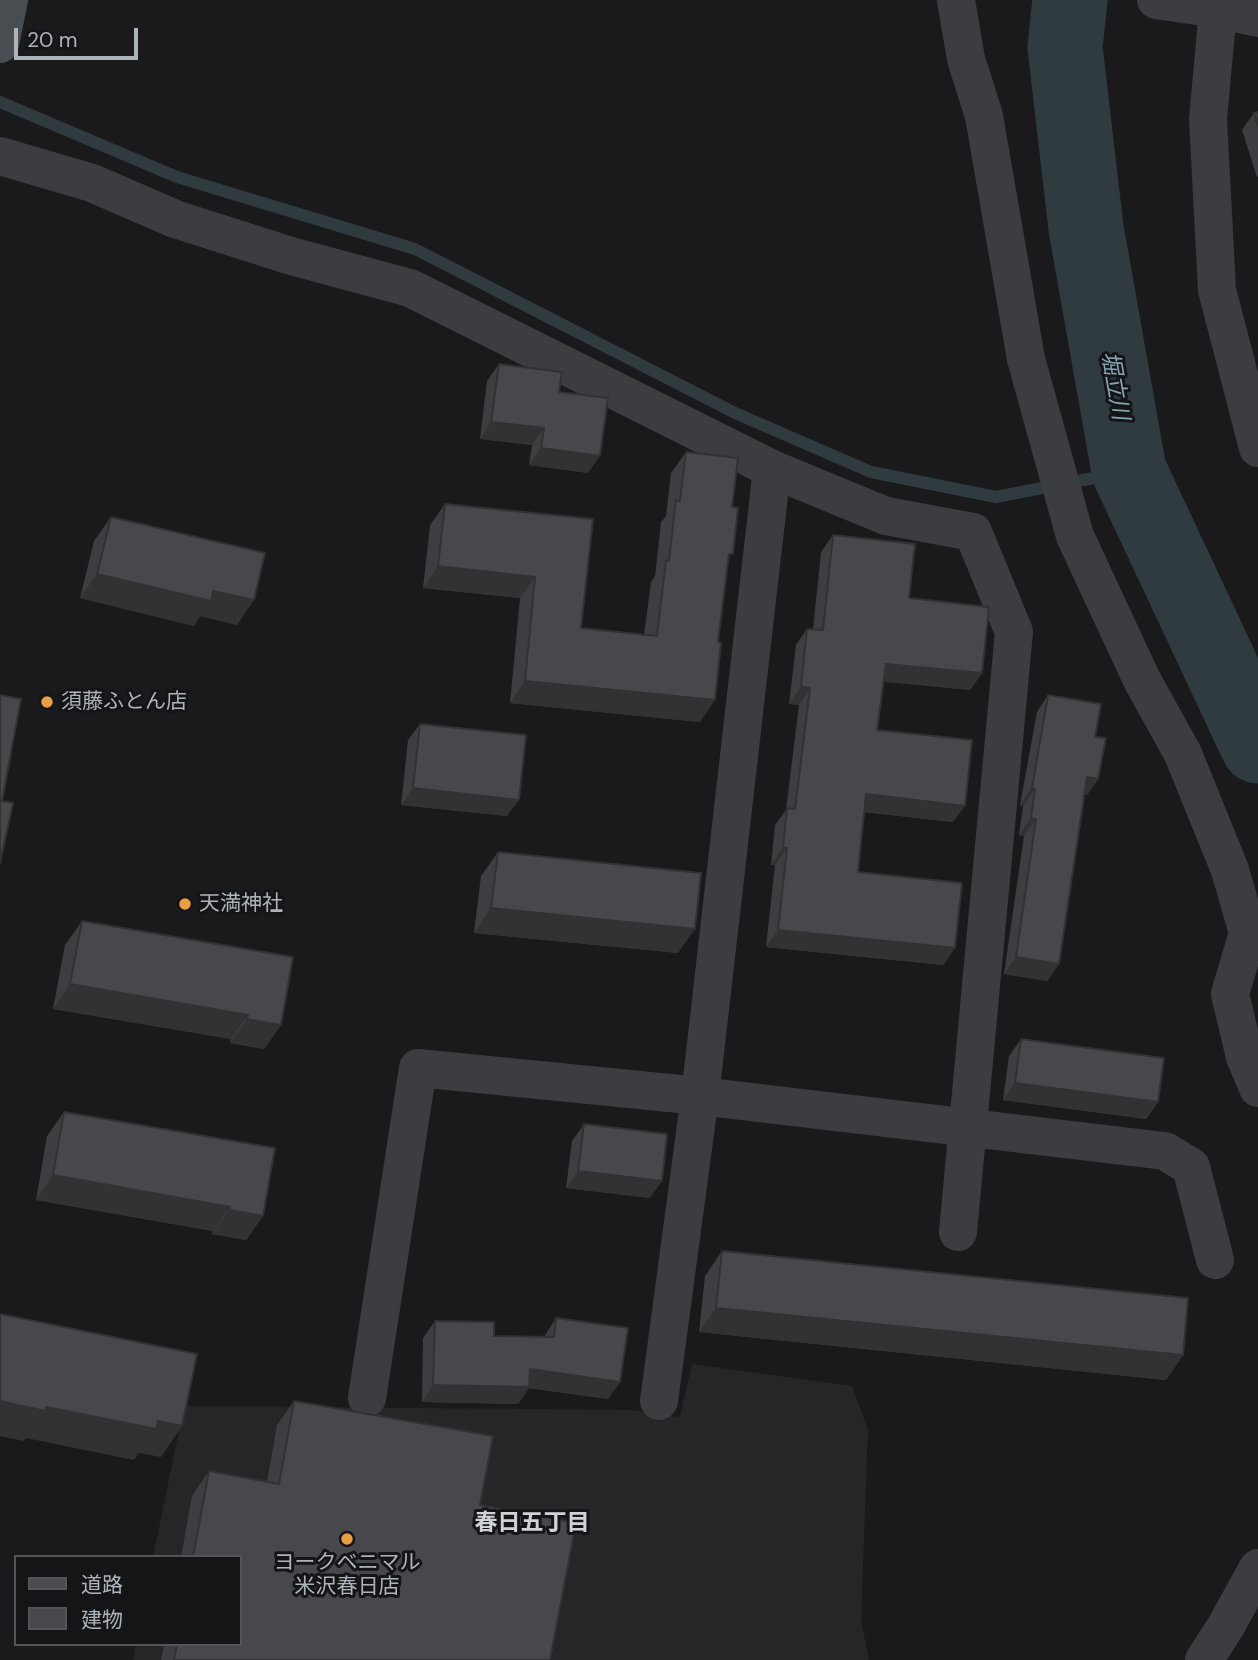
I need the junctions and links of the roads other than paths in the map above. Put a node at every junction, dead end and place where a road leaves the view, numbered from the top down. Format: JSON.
{"nodes":[{"id":1,"x":9,"y":0,"type":"edge"},
{"id":2,"x":956,"y":0,"type":"edge"},
{"id":3,"x":1189,"y":5,"type":"edge"},
{"id":4,"x":1258,"y":18,"type":"edge"},
{"id":5,"x":0,"y":44,"type":"edge"},
{"id":6,"x":0,"y":156,"type":"edge"},
{"id":7,"x":1258,"y":448,"type":"edge"},
{"id":8,"x":772,"y":469,"type":"junction"},
{"id":9,"x":1258,"y":1088,"type":"edge"},
{"id":10,"x":700,"y":1096,"type":"junction"},
{"id":11,"x":968,"y":1129,"type":"junction"},
{"id":12,"x":958,"y":1232,"type":"dead end"},
{"id":13,"x":1215,"y":1260,"type":"dead end"},
{"id":14,"x":368,"y":1398,"type":"dead end"},
{"id":15,"x":659,"y":1401,"type":"dead end"},
{"id":16,"x":1258,"y":1569,"type":"edge"},
{"id":17,"x":1203,"y":1660,"type":"edge"}],
"edges":[{"from":1,"to":5,"type":"main road"},
{"from":2,"to":9,"type":"street"},
{"from":3,"to":4,"type":"street"},
{"from":3,"to":7,"type":"street"},
{"from":6,"to":8,"type":"street"},
{"from":8,"to":10,"type":"street"},
{"from":8,"to":11,"type":"street"},
{"from":10,"to":11,"type":"street"},
{"from":10,"to":14,"type":"street"},
{"from":10,"to":15,"type":"street"},
{"from":11,"to":12,"type":"street"},
{"from":11,"to":13,"type":"street"},
{"from":16,"to":17,"type":"street"}]}
